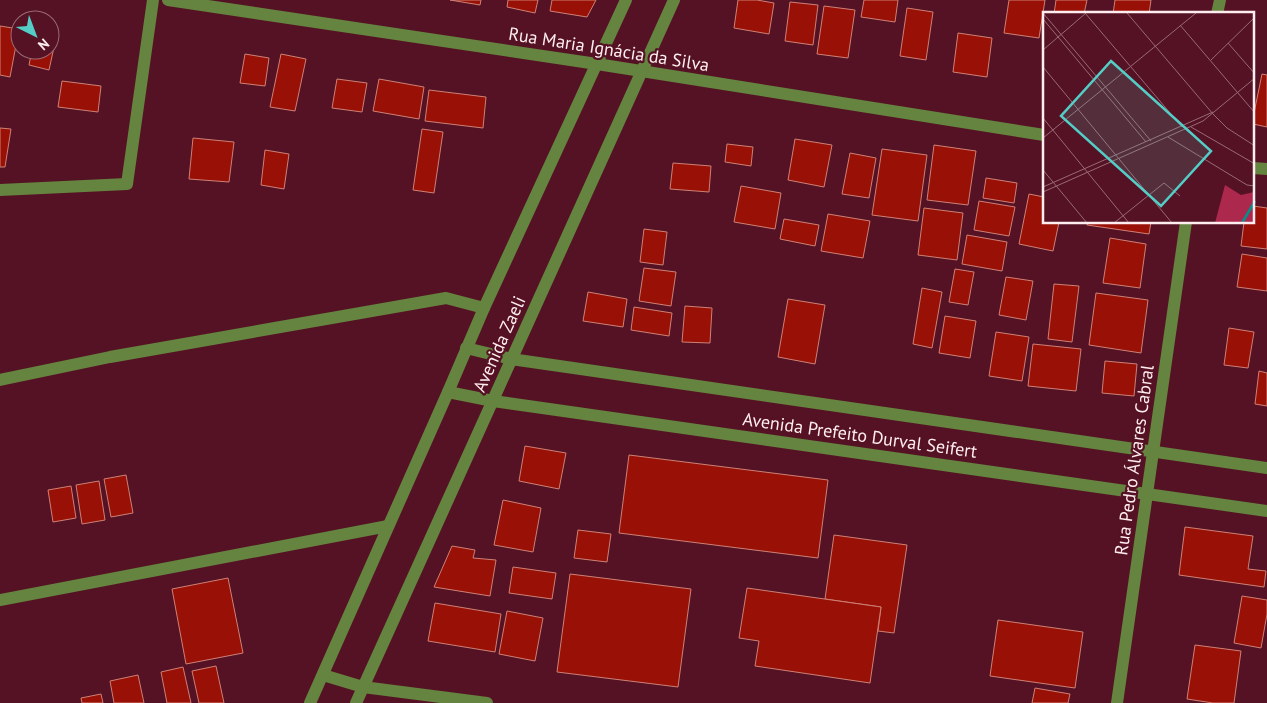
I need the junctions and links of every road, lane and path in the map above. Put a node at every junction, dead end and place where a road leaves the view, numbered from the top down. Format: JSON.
{"nodes":[{"id":1,"x":153,"y":0,"type":"edge"},
{"id":2,"x":168,"y":0,"type":"edge"},
{"id":3,"x":626,"y":0,"type":"edge"},
{"id":4,"x":674,"y":0,"type":"edge"},
{"id":5,"x":597,"y":64,"type":"junction"},
{"id":6,"x":642,"y":71,"type":"junction"},
{"id":7,"x":1043,"y":135,"type":"edge"},
{"id":8,"x":1254,"y":168,"type":"edge"},
{"id":9,"x":1267,"y":170,"type":"edge"},
{"id":10,"x":0,"y":190,"type":"edge"},
{"id":11,"x":1186,"y":224,"type":"edge"},
{"id":12,"x":484,"y":308,"type":"junction"},
{"id":13,"x":466,"y":348,"type":"junction"},
{"id":14,"x":511,"y":359,"type":"junction"},
{"id":15,"x":0,"y":380,"type":"edge"},
{"id":16,"x":448,"y":392,"type":"junction"},
{"id":17,"x":493,"y":401,"type":"junction"},
{"id":18,"x":1153,"y":450,"type":"junction"},
{"id":19,"x":1267,"y":468,"type":"edge"},
{"id":20,"x":1147,"y":494,"type":"junction"},
{"id":21,"x":1267,"y":511,"type":"edge"},
{"id":22,"x":388,"y":526,"type":"junction"},
{"id":23,"x":0,"y":600,"type":"edge"},
{"id":24,"x":323,"y":675,"type":"junction"},
{"id":25,"x":363,"y":687,"type":"junction"},
{"id":26,"x":310,"y":703,"type":"edge"},
{"id":27,"x":356,"y":703,"type":"edge"},
{"id":28,"x":487,"y":703,"type":"edge"},
{"id":29,"x":1117,"y":703,"type":"edge"}],
"edges":[{"from":1,"to":10,"type":"street"},
{"from":2,"to":5,"type":"street","name":"Rua Maria Ignácia da Silva"},
{"from":3,"to":5,"type":"street","name":"Avenida Zaeli"},
{"from":4,"to":6,"type":"street","name":"Avenida Zaeli"},
{"from":5,"to":6,"type":"street","name":"Rua Maria Ignácia da Silva"},
{"from":5,"to":12,"type":"street","name":"Avenida Zaeli"},
{"from":6,"to":7,"type":"street","name":"Rua Maria Ignácia da Silva"},
{"from":6,"to":14,"type":"street","name":"Avenida Zaeli"},
{"from":8,"to":9,"type":"street"},
{"from":11,"to":18,"type":"street","name":"Rua Pedro Álvares Cabral"},
{"from":12,"to":13,"type":"street","name":"Avenida Zaeli"},
{"from":12,"to":15,"type":"street"},
{"from":13,"to":14,"type":"street","name":"Avenida Prefeito Durval Seifert"},
{"from":13,"to":16,"type":"street","name":"Avenida Zaeli"},
{"from":14,"to":17,"type":"street","name":"Avenida Zaeli"},
{"from":14,"to":18,"type":"street","name":"Avenida Prefeito Durval Seifert"},
{"from":16,"to":17,"type":"street","name":"Avenida Prefeito Durval Seifert"},
{"from":16,"to":22,"type":"street","name":"Avenida Zaeli"},
{"from":17,"to":20,"type":"street","name":"Avenida Prefeito Durval Seifert"},
{"from":17,"to":25,"type":"street","name":"Avenida Zaeli"},
{"from":18,"to":19,"type":"street","name":"Avenida Prefeito Durval Seifert"},
{"from":18,"to":20,"type":"street","name":"Rua Pedro Álvares Cabral"},
{"from":20,"to":21,"type":"street","name":"Avenida Prefeito Durval Seifert"},
{"from":20,"to":29,"type":"street","name":"Rua Pedro Álvares Cabral"},
{"from":22,"to":23,"type":"street"},
{"from":22,"to":24,"type":"street","name":"Avenida Zaeli"},
{"from":24,"to":25,"type":"street"},
{"from":24,"to":26,"type":"street","name":"Avenida Zaeli"},
{"from":25,"to":27,"type":"street","name":"Avenida Zaeli"},
{"from":25,"to":28,"type":"street"}]}
